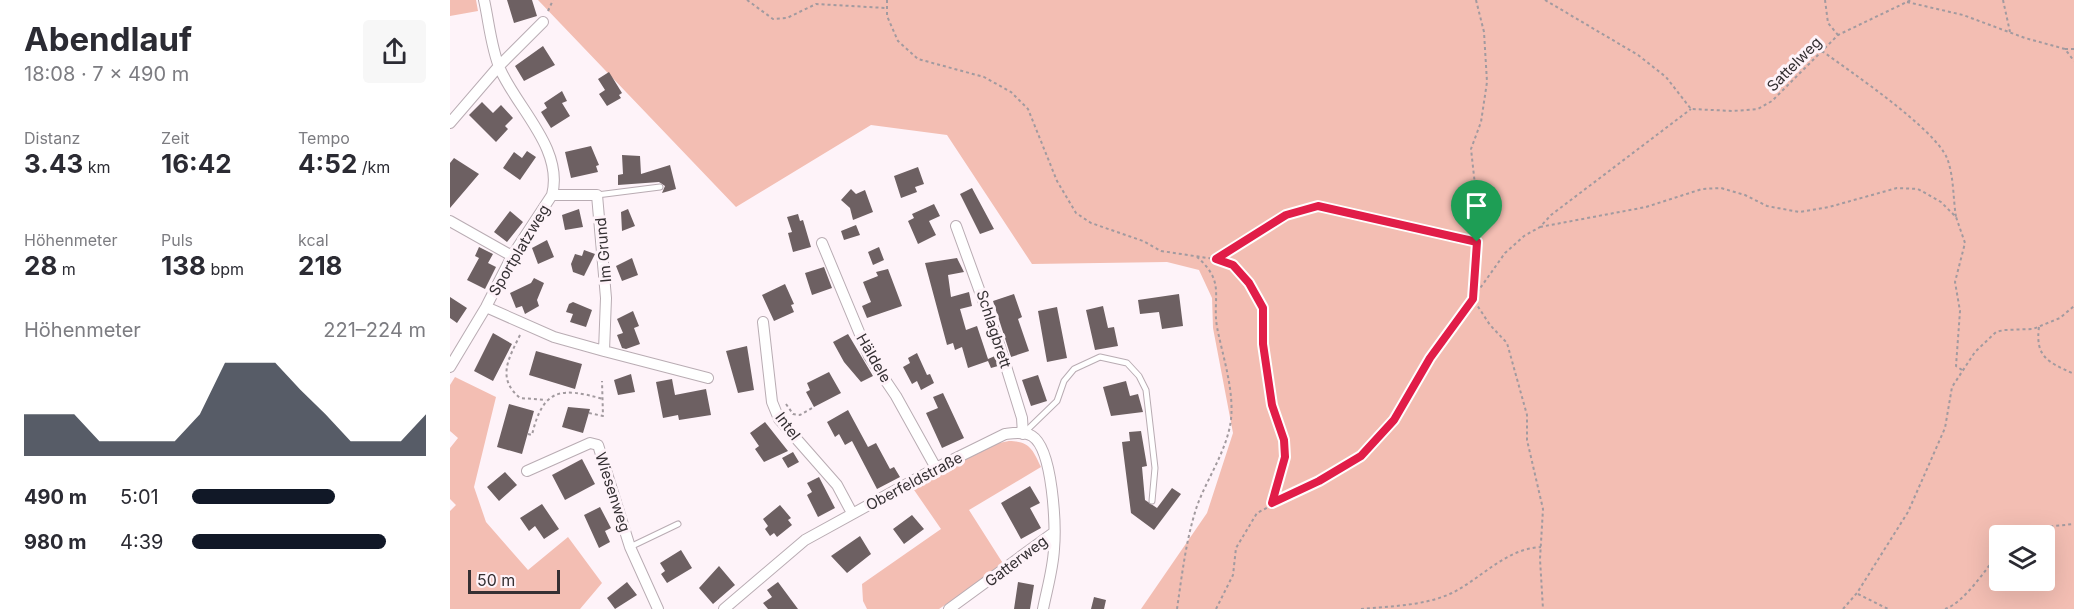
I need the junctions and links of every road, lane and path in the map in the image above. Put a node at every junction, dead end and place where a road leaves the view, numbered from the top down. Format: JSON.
{"nodes":[{"id":1,"x":484,"y":0,"type":"edge"},
{"id":2,"x":747,"y":0,"type":"edge"},
{"id":3,"x":887,"y":0,"type":"edge"},
{"id":4,"x":1476,"y":0,"type":"edge"},
{"id":5,"x":1545,"y":0,"type":"edge"},
{"id":6,"x":1825,"y":0,"type":"edge"},
{"id":7,"x":2003,"y":0,"type":"edge"},
{"id":8,"x":1909,"y":1,"type":"edge"},
{"id":9,"x":886,"y":8,"type":"junction"},
{"id":10,"x":543,"y":22,"type":"dead end"},
{"id":11,"x":2010,"y":33,"type":"junction"},
{"id":12,"x":1838,"y":35,"type":"junction"},
{"id":13,"x":2065,"y":49,"type":"junction"},
{"id":14,"x":2074,"y":49,"type":"edge"},
{"id":15,"x":1821,"y":51,"type":"junction"},
{"id":16,"x":2074,"y":61,"type":"edge"},
{"id":17,"x":499,"y":66,"type":"junction"},
{"id":18,"x":1691,"y":109,"type":"junction"},
{"id":19,"x":450,"y":123,"type":"edge"},
{"id":20,"x":660,"y":187,"type":"dead end"},
{"id":21,"x":552,"y":195,"type":"junction"},
{"id":22,"x":597,"y":195,"type":"junction"},
{"id":23,"x":1956,"y":217,"type":"junction"},
{"id":24,"x":450,"y":221,"type":"edge"},
{"id":25,"x":956,"y":226,"type":"dead end"},
{"id":26,"x":1540,"y":227,"type":"junction"},
{"id":27,"x":1477,"y":242,"type":"junction"},
{"id":28,"x":822,"y":243,"type":"dead end"},
{"id":29,"x":1195,"y":255,"type":"junction"},
{"id":30,"x":512,"y":256,"type":"junction"},
{"id":31,"x":1216,"y":259,"type":"junction"},
{"id":32,"x":1473,"y":299,"type":"junction"},
{"id":33,"x":2074,"y":306,"type":"edge"},
{"id":34,"x":486,"y":307,"type":"junction"},
{"id":35,"x":763,"y":322,"type":"dead end"},
{"id":36,"x":526,"y":324,"type":"junction"},
{"id":37,"x":2039,"y":327,"type":"junction"},
{"id":38,"x":604,"y":351,"type":"junction"},
{"id":39,"x":450,"y":367,"type":"edge"},
{"id":40,"x":1962,"y":370,"type":"junction"},
{"id":41,"x":2074,"y":374,"type":"edge"},
{"id":42,"x":708,"y":378,"type":"dead end"},
{"id":43,"x":602,"y":381,"type":"dead end"},
{"id":44,"x":603,"y":399,"type":"junction"},
{"id":45,"x":546,"y":400,"type":"junction"},
{"id":46,"x":786,"y":404,"type":"dead end"},
{"id":47,"x":814,"y":407,"type":"dead end"},
{"id":48,"x":589,"y":412,"type":"dead end"},
{"id":49,"x":528,"y":434,"type":"dead end"},
{"id":50,"x":1023,"y":434,"type":"junction"},
{"id":51,"x":936,"y":468,"type":"junction"},
{"id":52,"x":527,"y":471,"type":"dead end"},
{"id":53,"x":1152,"y":501,"type":"dead end"},
{"id":54,"x":1272,"y":503,"type":"junction"},
{"id":55,"x":852,"y":513,"type":"junction"},
{"id":56,"x":678,"y":524,"type":"dead end"},
{"id":57,"x":2074,"y":524,"type":"edge"},
{"id":58,"x":2055,"y":526,"type":"edge"},
{"id":59,"x":1053,"y":533,"type":"junction"},
{"id":60,"x":630,"y":547,"type":"junction"},
{"id":61,"x":1541,"y":547,"type":"junction"},
{"id":62,"x":1989,"y":566,"type":"edge"},
{"id":63,"x":1857,"y":593,"type":"junction"},
{"id":64,"x":658,"y":609,"type":"edge"},
{"id":65,"x":724,"y":609,"type":"edge"},
{"id":66,"x":949,"y":609,"type":"edge"},
{"id":67,"x":1043,"y":609,"type":"edge"},
{"id":68,"x":1177,"y":609,"type":"edge"},
{"id":69,"x":1216,"y":609,"type":"edge"},
{"id":70,"x":1361,"y":609,"type":"edge"},
{"id":71,"x":1543,"y":609,"type":"edge"},
{"id":72,"x":1843,"y":609,"type":"edge"},
{"id":73,"x":1887,"y":609,"type":"edge"},
{"id":74,"x":1945,"y":609,"type":"edge"}],
"edges":[{"from":1,"to":17,"type":"street","name":"Sportplatzweg"},
{"from":2,"to":9,"type":"path"},
{"from":3,"to":9,"type":"path"},
{"from":4,"to":27,"type":"path"},
{"from":5,"to":18,"type":"path"},
{"from":6,"to":12,"type":"path"},
{"from":7,"to":11,"type":"path"},
{"from":8,"to":11,"type":"path","name":"Sattelweg"},
{"from":8,"to":12,"type":"path","name":"Sattelweg"},
{"from":9,"to":29,"type":"path"},
{"from":10,"to":17,"type":"street"},
{"from":11,"to":13,"type":"path","name":"Sattelweg"},
{"from":12,"to":15,"type":"path","name":"Sattelweg"},
{"from":13,"to":14,"type":"path","name":"Sattelweg"},
{"from":13,"to":16,"type":"path"},
{"from":15,"to":18,"type":"path","name":"Sattelweg"},
{"from":15,"to":23,"type":"path"},
{"from":17,"to":19,"type":"street"},
{"from":17,"to":21,"type":"street","name":"Sportplatzweg"},
{"from":18,"to":26,"type":"path"},
{"from":20,"to":22,"type":"lane"},
{"from":21,"to":22,"type":"street"},
{"from":21,"to":30,"type":"street","name":"Sportplatzweg"},
{"from":22,"to":38,"type":"street","name":"Im Grund"},
{"from":23,"to":26,"type":"path"},
{"from":23,"to":40,"type":"path"},
{"from":24,"to":30,"type":"street"},
{"from":25,"to":50,"type":"street","name":"Schlagbrett"},
{"from":26,"to":32,"type":"path"},
{"from":27,"to":31,"type":"path"},
{"from":27,"to":32,"type":"path"},
{"from":28,"to":51,"type":"street","name":"Häldele"},
{"from":29,"to":31,"type":"path"},
{"from":29,"to":68,"type":"path"},
{"from":30,"to":34,"type":"street","name":"Sportplatzweg"},
{"from":31,"to":54,"type":"path"},
{"from":32,"to":54,"type":"path"},
{"from":32,"to":61,"type":"path"},
{"from":33,"to":37,"type":"path"},
{"from":34,"to":36,"type":"street"},
{"from":34,"to":39,"type":"street","name":"Sportplatzweg"},
{"from":35,"to":55,"type":"street","name":"Intel"},
{"from":36,"to":38,"type":"street"},
{"from":36,"to":45,"type":"path"},
{"from":37,"to":40,"type":"path"},
{"from":37,"to":41,"type":"path"},
{"from":38,"to":42,"type":"street"},
{"from":40,"to":63,"type":"path"},
{"from":43,"to":44,"type":"path"},
{"from":44,"to":45,"type":"path"},
{"from":44,"to":48,"type":"path"},
{"from":45,"to":49,"type":"path"},
{"from":46,"to":47,"type":"path"},
{"from":50,"to":51,"type":"street","name":"Oberfeldstraße"},
{"from":50,"to":53,"type":"lane"},
{"from":50,"to":59,"type":"street"},
{"from":51,"to":55,"type":"street","name":"Oberfeldstraße"},
{"from":52,"to":60,"type":"street","name":"Wiesenweg"},
{"from":54,"to":69,"type":"path"},
{"from":55,"to":65,"type":"street","name":"Oberfeldstraße"},
{"from":56,"to":60,"type":"lane"},
{"from":57,"to":58,"type":"path"},
{"from":59,"to":66,"type":"street","name":"Gatterweg"},
{"from":59,"to":67,"type":"street"},
{"from":60,"to":64,"type":"street","name":"Wiesenweg"},
{"from":61,"to":70,"type":"path"},
{"from":61,"to":71,"type":"path"},
{"from":62,"to":74,"type":"path"},
{"from":63,"to":72,"type":"path"},
{"from":63,"to":73,"type":"path"}]}
